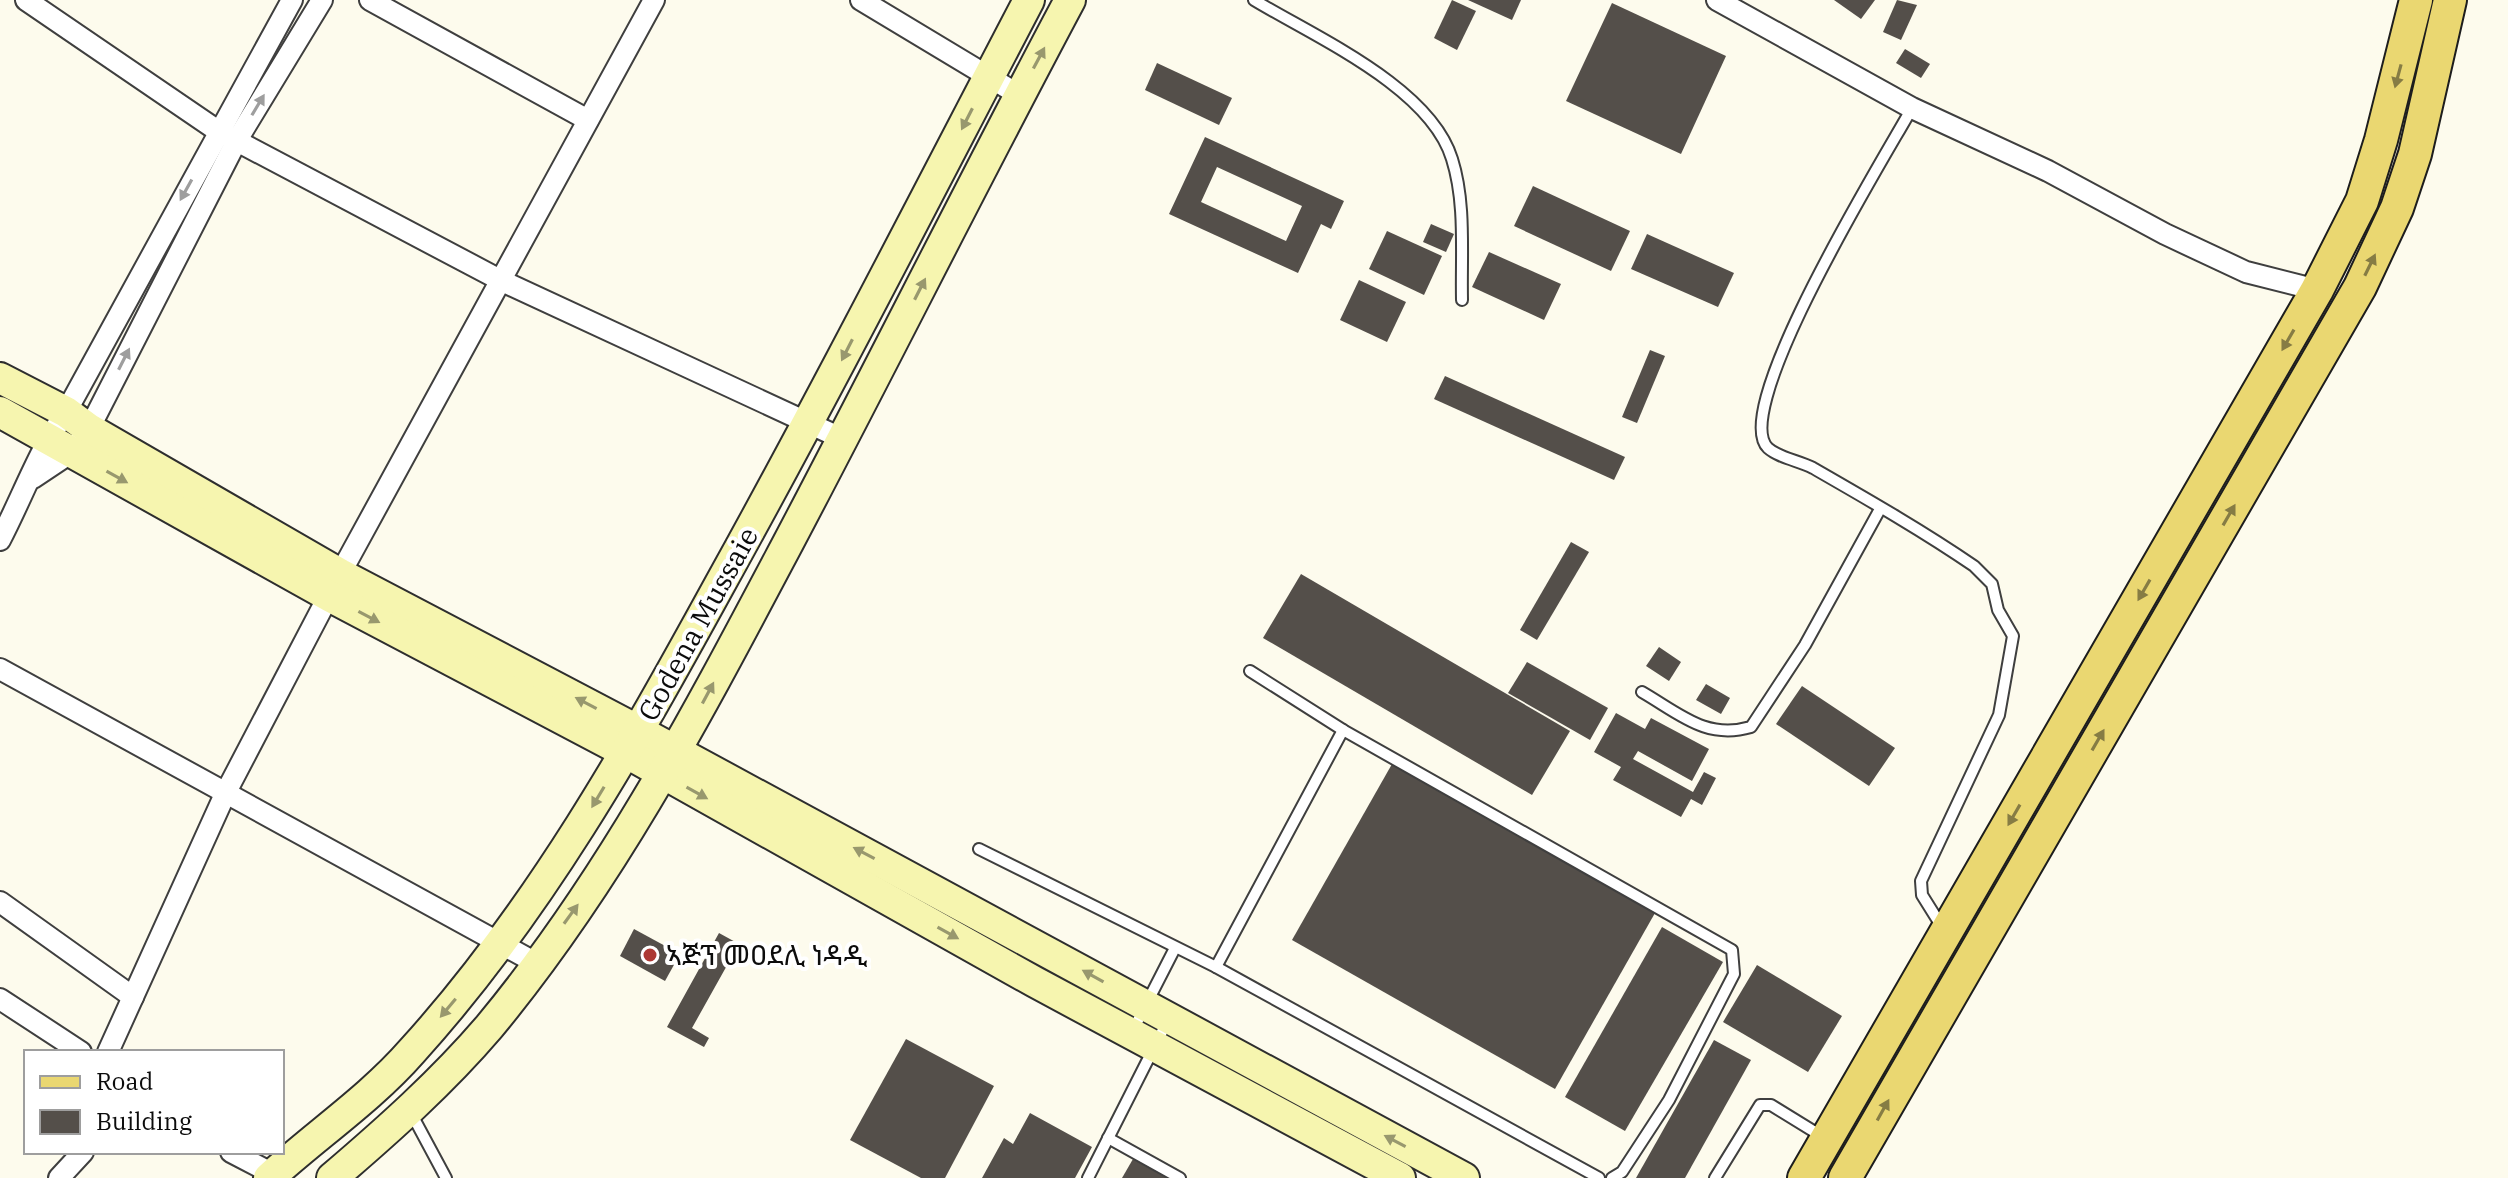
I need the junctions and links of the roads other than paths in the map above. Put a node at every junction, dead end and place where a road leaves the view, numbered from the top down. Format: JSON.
{"nodes":[{"id":1,"x":26,"y":0,"type":"edge"},
{"id":2,"x":292,"y":0,"type":"edge"},
{"id":3,"x":322,"y":0,"type":"edge"},
{"id":4,"x":370,"y":0,"type":"edge"},
{"id":5,"x":654,"y":0,"type":"edge"},
{"id":6,"x":861,"y":0,"type":"edge"},
{"id":7,"x":1029,"y":0,"type":"edge"},
{"id":8,"x":1070,"y":0,"type":"edge"},
{"id":9,"x":1254,"y":0,"type":"edge"},
{"id":10,"x":1717,"y":0,"type":"edge"},
{"id":11,"x":2416,"y":0,"type":"edge"},
{"id":12,"x":2450,"y":0,"type":"edge"},
{"id":13,"x":989,"y":77,"type":"junction"},
{"id":14,"x":1019,"y":95,"type":"junction"},
{"id":15,"x":1912,"y":108,"type":"junction"},
{"id":16,"x":588,"y":120,"type":"junction"},
{"id":17,"x":218,"y":131,"type":"junction"},
{"id":18,"x":237,"y":140,"type":"junction"},
{"id":19,"x":146,"y":262,"type":"junction"},
{"id":20,"x":167,"y":275,"type":"junction"},
{"id":21,"x":502,"y":281,"type":"junction"},
{"id":22,"x":2317,"y":290,"type":"junction"},
{"id":23,"x":1462,"y":300,"type":"dead end"},
{"id":24,"x":0,"y":378,"type":"edge"},
{"id":25,"x":0,"y":412,"type":"edge"},
{"id":26,"x":809,"y":423,"type":"junction"},
{"id":27,"x":69,"y":433,"type":"junction"},
{"id":28,"x":843,"y":439,"type":"junction"},
{"id":29,"x":33,"y":478,"type":"junction"},
{"id":30,"x":1880,"y":509,"type":"junction"},
{"id":31,"x":0,"y":540,"type":"edge"},
{"id":32,"x":2162,"y":558,"type":"junction"},
{"id":33,"x":2192,"y":579,"type":"junction"},
{"id":34,"x":334,"y":585,"type":"junction"},
{"id":35,"x":0,"y":669,"type":"edge"},
{"id":36,"x":1250,"y":671,"type":"dead end"},
{"id":37,"x":1642,"y":692,"type":"dead end"},
{"id":38,"x":1343,"y":730,"type":"junction"},
{"id":39,"x":632,"y":741,"type":"junction"},
{"id":40,"x":670,"y":764,"type":"junction"},
{"id":41,"x":226,"y":792,"type":"junction"},
{"id":42,"x":979,"y":849,"type":"dead end"},
{"id":43,"x":0,"y":902,"type":"edge"},
{"id":44,"x":1946,"y":934,"type":"junction"},
{"id":45,"x":502,"y":944,"type":"junction"},
{"id":46,"x":1175,"y":948,"type":"junction"},
{"id":47,"x":536,"y":963,"type":"junction"},
{"id":48,"x":1216,"y":967,"type":"junction"},
{"id":49,"x":133,"y":997,"type":"junction"},
{"id":50,"x":0,"y":999,"type":"edge"},
{"id":51,"x":1151,"y":1025,"type":"junction"},
{"id":52,"x":1885,"y":1039,"type":"junction"},
{"id":53,"x":78,"y":1050,"type":"edge"},
{"id":54,"x":109,"y":1050,"type":"edge"},
{"id":55,"x":1913,"y":1057,"type":"junction"},
{"id":56,"x":410,"y":1109,"type":"junction"},
{"id":57,"x":1108,"y":1138,"type":"junction"},
{"id":58,"x":1827,"y":1139,"type":"junction"},
{"id":59,"x":81,"y":1154,"type":"edge"},
{"id":60,"x":235,"y":1154,"type":"edge"},
{"id":61,"x":275,"y":1176,"type":"edge"},
{"id":62,"x":59,"y":1178,"type":"edge"},
{"id":63,"x":332,"y":1178,"type":"edge"},
{"id":64,"x":446,"y":1178,"type":"edge"},
{"id":65,"x":1088,"y":1178,"type":"edge"},
{"id":66,"x":1180,"y":1178,"type":"edge"},
{"id":67,"x":1400,"y":1178,"type":"edge"},
{"id":68,"x":1464,"y":1178,"type":"edge"},
{"id":69,"x":1599,"y":1178,"type":"edge"},
{"id":70,"x":1612,"y":1178,"type":"edge"},
{"id":71,"x":1715,"y":1178,"type":"edge"},
{"id":72,"x":1804,"y":1178,"type":"edge"},
{"id":73,"x":1845,"y":1178,"type":"edge"}],
"edges":[{"from":1,"to":17,"type":"street"},
{"from":2,"to":17,"type":"street"},
{"from":18,"to":3,"type":"street","one_way":true},
{"from":4,"to":16,"type":"street"},
{"from":5,"to":16,"type":"street"},
{"from":6,"to":13,"type":"street"},
{"from":7,"to":13,"type":"street","name":"Godena Mussaie"},
{"from":14,"to":8,"type":"street","name":"Godena Mussaie","one_way":true},
{"from":9,"to":23,"type":"lane"},
{"from":10,"to":15,"type":"street"},
{"from":11,"to":22,"type":"main road","one_way":true},
{"from":33,"to":12,"type":"main road","one_way":true},
{"from":13,"to":14,"type":"street"},
{"from":13,"to":26,"type":"street","name":"Godena Mussaie","one_way":true},
{"from":28,"to":14,"type":"street","name":"Godena Mussaie","one_way":true},
{"from":15,"to":22,"type":"street"},
{"from":15,"to":30,"type":"lane"},
{"from":16,"to":21,"type":"street"},
{"from":17,"to":18,"type":"street"},
{"from":17,"to":19,"type":"street","one_way":true},
{"from":18,"to":20,"type":"street"},
{"from":18,"to":21,"type":"street"},
{"from":19,"to":20,"type":"street"},
{"from":19,"to":27,"type":"street"},
{"from":27,"to":20,"type":"street","one_way":true},
{"from":21,"to":26,"type":"street"},
{"from":21,"to":34,"type":"street"},
{"from":22,"to":32,"type":"main road","one_way":true},
{"from":24,"to":27,"type":"street"},
{"from":25,"to":27,"type":"street"},
{"from":26,"to":28,"type":"street"},
{"from":26,"to":39,"type":"street","name":"Godena Mussaie"},
{"from":27,"to":29,"type":"street"},
{"from":27,"to":29,"type":"street"},
{"from":27,"to":34,"type":"street"},
{"from":40,"to":28,"type":"street","name":"Godena Mussaie","one_way":true},
{"from":29,"to":31,"type":"street"},
{"from":30,"to":37,"type":"lane"},
{"from":30,"to":44,"type":"lane"},
{"from":32,"to":33,"type":"main road"},
{"from":32,"to":44,"type":"main road","one_way":true},
{"from":55,"to":33,"type":"main road","one_way":true},
{"from":34,"to":39,"type":"street"},
{"from":34,"to":41,"type":"street"},
{"from":35,"to":41,"type":"street"},
{"from":36,"to":38,"type":"lane"},
{"from":38,"to":48,"type":"lane"},
{"from":38,"to":70,"type":"lane"},
{"from":39,"to":40,"type":"street"},
{"from":39,"to":45,"type":"street","name":"Godena Mussaie","one_way":true},
{"from":47,"to":40,"type":"street","name":"Godena Mussaie","one_way":true},
{"from":40,"to":51,"type":"street"},
{"from":41,"to":45,"type":"street"},
{"from":41,"to":49,"type":"street"},
{"from":42,"to":46,"type":"lane"},
{"from":43,"to":49,"type":"street"},
{"from":44,"to":52,"type":"main road"},
{"from":45,"to":47,"type":"street"},
{"from":45,"to":61,"type":"street","name":"Godena Mussaie","one_way":true},
{"from":46,"to":48,"type":"lane"},
{"from":46,"to":51,"type":"lane"},
{"from":47,"to":56,"type":"street","name":"Godena Mussaie"},
{"from":48,"to":69,"type":"lane"},
{"from":49,"to":54,"type":"street"},
{"from":50,"to":53,"type":"street"},
{"from":51,"to":57,"type":"lane"},
{"from":51,"to":67,"type":"street"},
{"from":68,"to":51,"type":"street","one_way":true},
{"from":52,"to":55,"type":"main road"},
{"from":52,"to":58,"type":"main road"},
{"from":73,"to":55,"type":"main road","one_way":true},
{"from":56,"to":63,"type":"street","name":"Godena Mussaie"},
{"from":56,"to":64,"type":"lane"},
{"from":57,"to":65,"type":"lane"},
{"from":57,"to":66,"type":"lane"},
{"from":58,"to":71,"type":"lane"},
{"from":58,"to":72,"type":"main road"},
{"from":59,"to":62,"type":"street"},
{"from":60,"to":61,"type":"street"}]}
